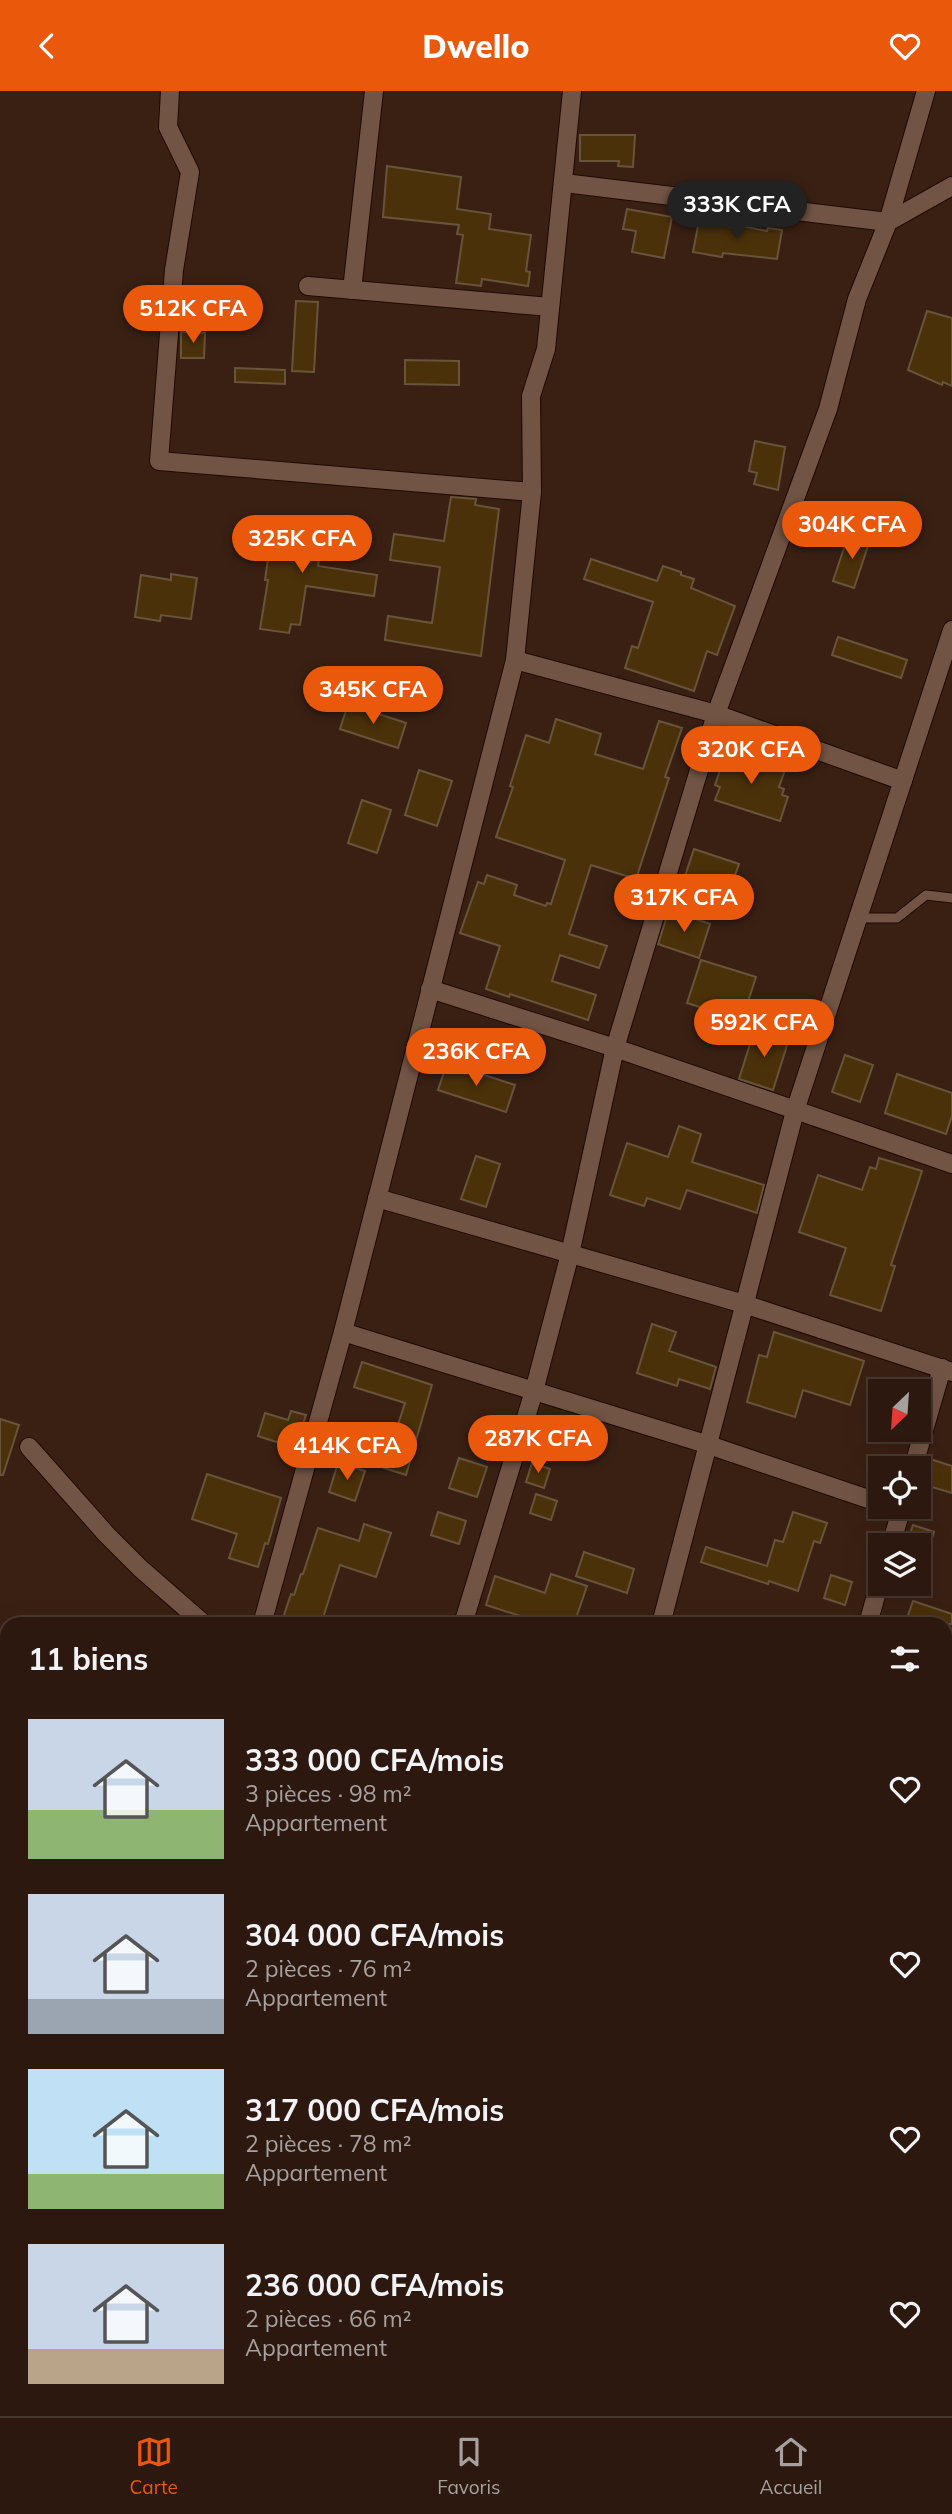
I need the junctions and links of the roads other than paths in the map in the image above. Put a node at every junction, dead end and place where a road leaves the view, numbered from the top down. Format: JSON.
{"nodes":[{"id":1,"x":170,"y":91,"type":"edge"},
{"id":2,"x":374,"y":91,"type":"edge"},
{"id":3,"x":572,"y":91,"type":"edge"},
{"id":4,"x":926,"y":91,"type":"edge"},
{"id":5,"x":564,"y":183,"type":"junction"},
{"id":6,"x":952,"y":186,"type":"edge"},
{"id":7,"x":888,"y":222,"type":"junction"},
{"id":8,"x":308,"y":286,"type":"dead end"},
{"id":9,"x":352,"y":290,"type":"junction"},
{"id":10,"x":550,"y":307,"type":"junction"},
{"id":11,"x":532,"y":492,"type":"junction"},
{"id":12,"x":952,"y":630,"type":"edge"},
{"id":13,"x":515,"y":660,"type":"junction"},
{"id":14,"x":716,"y":714,"type":"junction"},
{"id":15,"x":903,"y":781,"type":"junction"},
{"id":16,"x":952,"y":898,"type":"edge"},
{"id":17,"x":858,"y":918,"type":"junction"},
{"id":18,"x":430,"y":989,"type":"junction"},
{"id":19,"x":615,"y":1048,"type":"junction"},
{"id":20,"x":795,"y":1111,"type":"junction"},
{"id":21,"x":952,"y":1164,"type":"edge"},
{"id":22,"x":377,"y":1198,"type":"junction"},
{"id":23,"x":570,"y":1254,"type":"junction"},
{"id":24,"x":744,"y":1304,"type":"junction"},
{"id":25,"x":343,"y":1332,"type":"junction"},
{"id":26,"x":947,"y":1370,"type":"edge"},
{"id":27,"x":534,"y":1391,"type":"junction"},
{"id":28,"x":709,"y":1445,"type":"junction"},
{"id":29,"x":29,"y":1447,"type":"dead end"},
{"id":30,"x":917,"y":1456,"type":"edge"},
{"id":31,"x":868,"y":1499,"type":"edge"},
{"id":32,"x":876,"y":1596,"type":"edge"},
{"id":33,"x":196,"y":1617,"type":"edge"},
{"id":34,"x":264,"y":1617,"type":"edge"},
{"id":35,"x":465,"y":1617,"type":"edge"},
{"id":36,"x":664,"y":1617,"type":"edge"},
{"id":37,"x":870,"y":1617,"type":"edge"}],
"edges":[{"from":1,"to":11,"type":"street"},
{"from":2,"to":9,"type":"street"},
{"from":3,"to":5,"type":"street"},
{"from":4,"to":7,"type":"street"},
{"from":5,"to":7,"type":"street"},
{"from":5,"to":10,"type":"street"},
{"from":6,"to":7,"type":"street"},
{"from":7,"to":14,"type":"street"},
{"from":8,"to":9,"type":"street"},
{"from":9,"to":10,"type":"street"},
{"from":10,"to":11,"type":"street"},
{"from":11,"to":13,"type":"street"},
{"from":12,"to":15,"type":"street"},
{"from":13,"to":14,"type":"street"},
{"from":13,"to":18,"type":"street"},
{"from":14,"to":15,"type":"street"},
{"from":14,"to":19,"type":"street"},
{"from":15,"to":17,"type":"street"},
{"from":16,"to":17,"type":"lane"},
{"from":17,"to":20,"type":"street"},
{"from":18,"to":19,"type":"street"},
{"from":18,"to":22,"type":"street"},
{"from":19,"to":20,"type":"street"},
{"from":19,"to":23,"type":"street"},
{"from":20,"to":21,"type":"street"},
{"from":20,"to":24,"type":"street"},
{"from":22,"to":23,"type":"street"},
{"from":22,"to":25,"type":"street"},
{"from":23,"to":24,"type":"street"},
{"from":23,"to":27,"type":"street"},
{"from":24,"to":26,"type":"street"},
{"from":24,"to":28,"type":"street"},
{"from":25,"to":27,"type":"street"},
{"from":25,"to":34,"type":"street"},
{"from":26,"to":30,"type":"street"},
{"from":27,"to":28,"type":"street"},
{"from":27,"to":35,"type":"street"},
{"from":28,"to":31,"type":"street"},
{"from":28,"to":36,"type":"street"},
{"from":29,"to":33,"type":"street"},
{"from":32,"to":37,"type":"street"}]}
